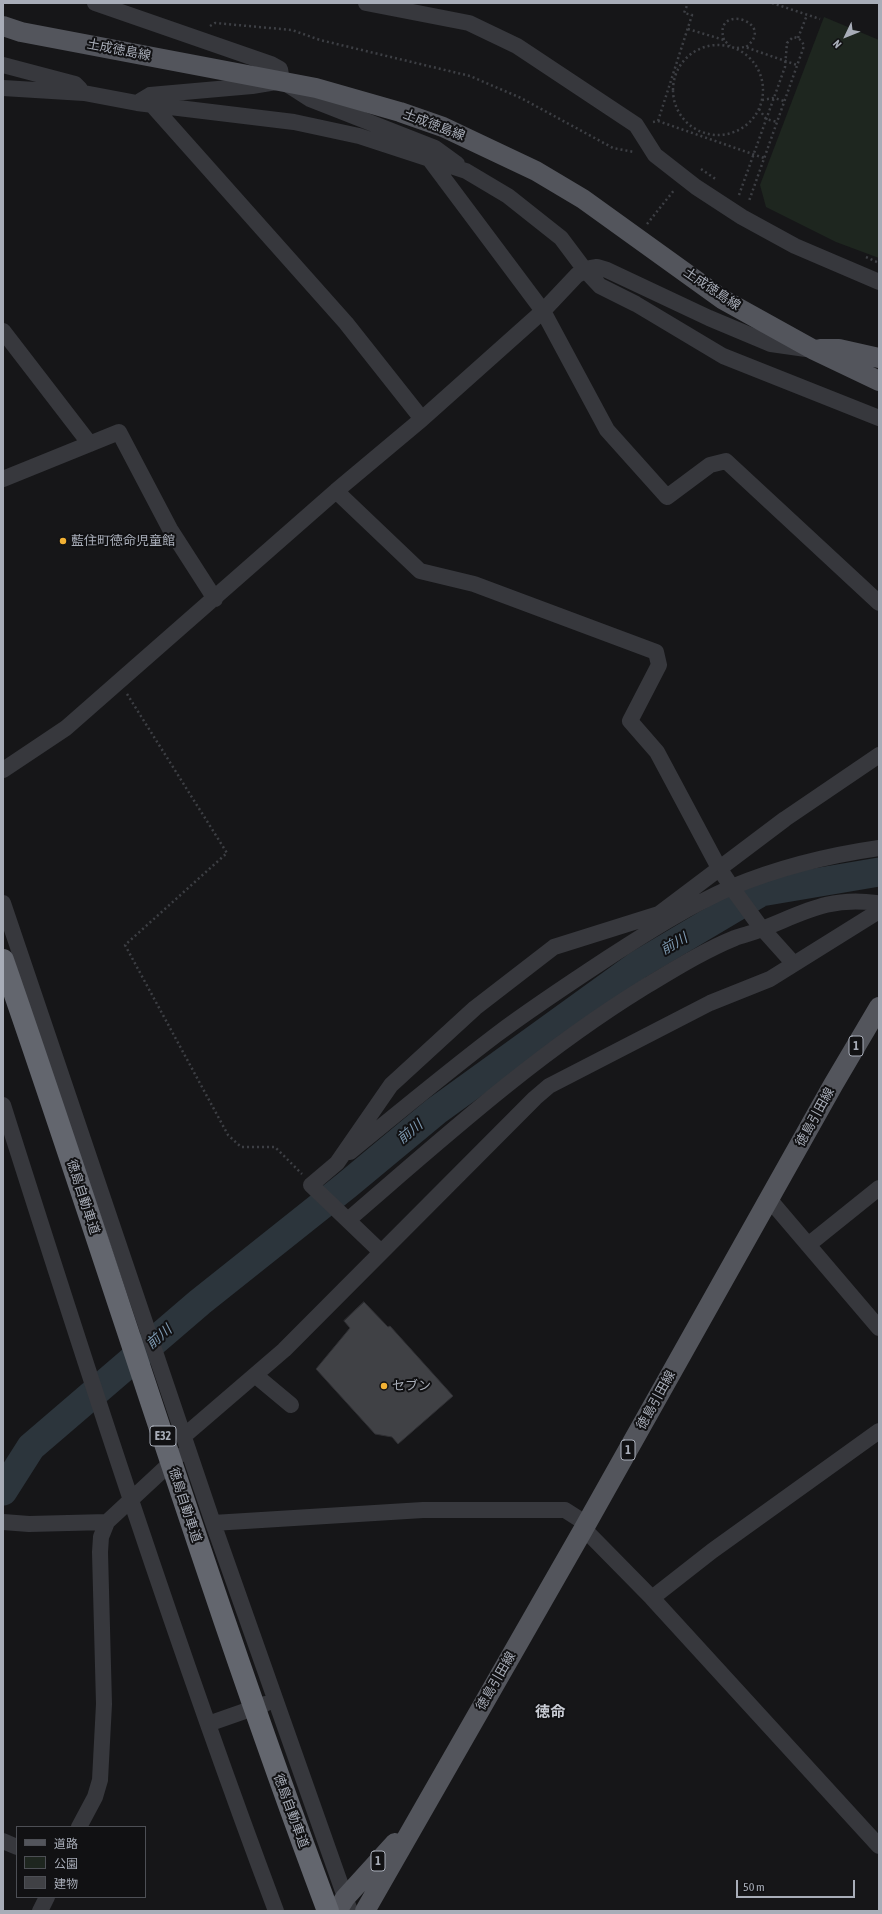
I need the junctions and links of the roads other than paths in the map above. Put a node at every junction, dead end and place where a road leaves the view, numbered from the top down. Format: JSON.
{"nodes":[{"id":1,"x":95,"y":3,"type":"edge"},
{"id":2,"x":366,"y":3,"type":"edge"},
{"id":3,"x":3,"y":26,"type":"edge"},
{"id":4,"x":3,"y":65,"type":"edge"},
{"id":5,"x":282,"y":81,"type":"junction"},
{"id":6,"x":3,"y":88,"type":"edge"},
{"id":7,"x":84,"y":93,"type":"junction"},
{"id":8,"x":145,"y":104,"type":"junction"},
{"id":9,"x":430,"y":160,"type":"junction"},
{"id":10,"x":466,"y":171,"type":"junction"},
{"id":11,"x":585,"y":270,"type":"junction"},
{"id":12,"x":879,"y":282,"type":"edge"},
{"id":13,"x":543,"y":311,"type":"junction"},
{"id":14,"x":3,"y":331,"type":"edge"},
{"id":15,"x":814,"y":350,"type":"junction"},
{"id":16,"x":879,"y":358,"type":"edge"},
{"id":17,"x":879,"y":381,"type":"edge"},
{"id":18,"x":879,"y":418,"type":"edge"},
{"id":19,"x":422,"y":419,"type":"junction"},
{"id":20,"x":90,"y":444,"type":"junction"},
{"id":21,"x":3,"y":479,"type":"edge"},
{"id":22,"x":336,"y":491,"type":"junction"},
{"id":23,"x":215,"y":599,"type":"junction"},
{"id":24,"x":879,"y":603,"type":"edge"},
{"id":25,"x":879,"y":755,"type":"edge"},
{"id":26,"x":3,"y":770,"type":"edge"},
{"id":27,"x":879,"y":848,"type":"edge"},
{"id":28,"x":719,"y":868,"type":"junction"},
{"id":29,"x":734,"y":890,"type":"junction"},
{"id":30,"x":878,"y":902,"type":"edge"},
{"id":31,"x":3,"y":903,"type":"edge"},
{"id":32,"x":760,"y":927,"type":"junction"},
{"id":33,"x":3,"y":960,"type":"edge"},
{"id":34,"x":794,"y":964,"type":"junction"},
{"id":35,"x":879,"y":1007,"type":"edge"},
{"id":36,"x":3,"y":1105,"type":"edge"},
{"id":37,"x":337,"y":1163,"type":"junction"},
{"id":38,"x":879,"y":1188,"type":"edge"},
{"id":39,"x":769,"y":1199,"type":"junction"},
{"id":40,"x":346,"y":1218,"type":"junction"},
{"id":41,"x":808,"y":1245,"type":"junction"},
{"id":42,"x":381,"y":1252,"type":"junction"},
{"id":43,"x":879,"y":1328,"type":"edge"},
{"id":44,"x":255,"y":1375,"type":"junction"},
{"id":45,"x":291,"y":1405,"type":"dead end"},
{"id":46,"x":879,"y":1431,"type":"edge"},
{"id":47,"x":186,"y":1442,"type":"junction"},
{"id":48,"x":130,"y":1499,"type":"junction"},
{"id":49,"x":107,"y":1522,"type":"junction"},
{"id":50,"x":4,"y":1523,"type":"edge"},
{"id":51,"x":213,"y":1523,"type":"junction"},
{"id":52,"x":585,"y":1527,"type":"junction"},
{"id":53,"x":652,"y":1598,"type":"junction"},
{"id":54,"x":275,"y":1700,"type":"junction"},
{"id":55,"x":208,"y":1724,"type":"junction"},
{"id":56,"x":422,"y":1813,"type":"junction"},
{"id":57,"x":80,"y":1826,"type":"edge"},
{"id":58,"x":3,"y":1841,"type":"edge"},
{"id":59,"x":879,"y":1846,"type":"edge"},
{"id":60,"x":16,"y":1847,"type":"edge"},
{"id":61,"x":46,"y":1898,"type":"edge"},
{"id":62,"x":340,"y":1908,"type":"edge"},
{"id":63,"x":40,"y":1911,"type":"edge"},
{"id":64,"x":276,"y":1911,"type":"edge"},
{"id":65,"x":365,"y":1911,"type":"edge"}],
"edges":[{"from":1,"to":5,"type":"street"},
{"from":2,"to":12,"type":"street"},
{"from":3,"to":5,"type":"main road","name":"土成徳島線"},
{"from":4,"to":7,"type":"street"},
{"from":5,"to":8,"type":"street"},
{"from":5,"to":10,"type":"street"},
{"from":5,"to":15,"type":"main road","name":"土成徳島線"},
{"from":6,"to":7,"type":"street"},
{"from":7,"to":8,"type":"street"},
{"from":8,"to":9,"type":"street"},
{"from":8,"to":19,"type":"street"},
{"from":9,"to":10,"type":"street"},
{"from":9,"to":13,"type":"street"},
{"from":10,"to":11,"type":"street"},
{"from":11,"to":13,"type":"street"},
{"from":11,"to":15,"type":"street"},
{"from":11,"to":18,"type":"street"},
{"from":13,"to":19,"type":"street"},
{"from":13,"to":24,"type":"street"},
{"from":14,"to":20,"type":"street"},
{"from":15,"to":16,"type":"main road"},
{"from":15,"to":17,"type":"main road","name":"土成徳島線"},
{"from":19,"to":22,"type":"street"},
{"from":20,"to":21,"type":"street"},
{"from":20,"to":23,"type":"street"},
{"from":22,"to":23,"type":"street"},
{"from":22,"to":28,"type":"street"},
{"from":23,"to":26,"type":"street"},
{"from":25,"to":28,"type":"street"},
{"from":27,"to":29,"type":"street"},
{"from":28,"to":29,"type":"street"},
{"from":28,"to":37,"type":"street"},
{"from":29,"to":32,"type":"street"},
{"from":29,"to":37,"type":"street"},
{"from":30,"to":32,"type":"street"},
{"from":30,"to":34,"type":"street"},
{"from":31,"to":47,"type":"street"},
{"from":32,"to":34,"type":"street"},
{"from":32,"to":40,"type":"street"},
{"from":33,"to":62,"type":"highway","name":"徳島自動車道","number":"E32","bridge":true},
{"from":34,"to":42,"type":"street"},
{"from":35,"to":39,"type":"main road","name":"徳島引田線","number":"1"},
{"from":36,"to":48,"type":"street"},
{"from":37,"to":40,"type":"street"},
{"from":38,"to":41,"type":"street"},
{"from":39,"to":41,"type":"street"},
{"from":39,"to":52,"type":"main road","name":"徳島引田線","number":"1"},
{"from":40,"to":42,"type":"street"},
{"from":41,"to":43,"type":"street"},
{"from":42,"to":44,"type":"street"},
{"from":44,"to":45,"type":"street"},
{"from":44,"to":47,"type":"street"},
{"from":46,"to":53,"type":"street"},
{"from":47,"to":48,"type":"street"},
{"from":47,"to":51,"type":"street"},
{"from":48,"to":49,"type":"street"},
{"from":48,"to":55,"type":"street"},
{"from":49,"to":50,"type":"street"},
{"from":49,"to":57,"type":"street"},
{"from":51,"to":52,"type":"street"},
{"from":51,"to":54,"type":"street"},
{"from":52,"to":53,"type":"street"},
{"from":52,"to":56,"type":"main road","name":"徳島引田線","number":"1"},
{"from":53,"to":59,"type":"street"},
{"from":54,"to":55,"type":"street"},
{"from":54,"to":62,"type":"street"},
{"from":55,"to":64,"type":"street"},
{"from":56,"to":62,"type":"main road","name":"徳島引田線","number":"1"},
{"from":56,"to":65,"type":"main road","name":"徳島引田線","number":"1"},
{"from":58,"to":60,"type":"street"},
{"from":61,"to":63,"type":"street"}]}
